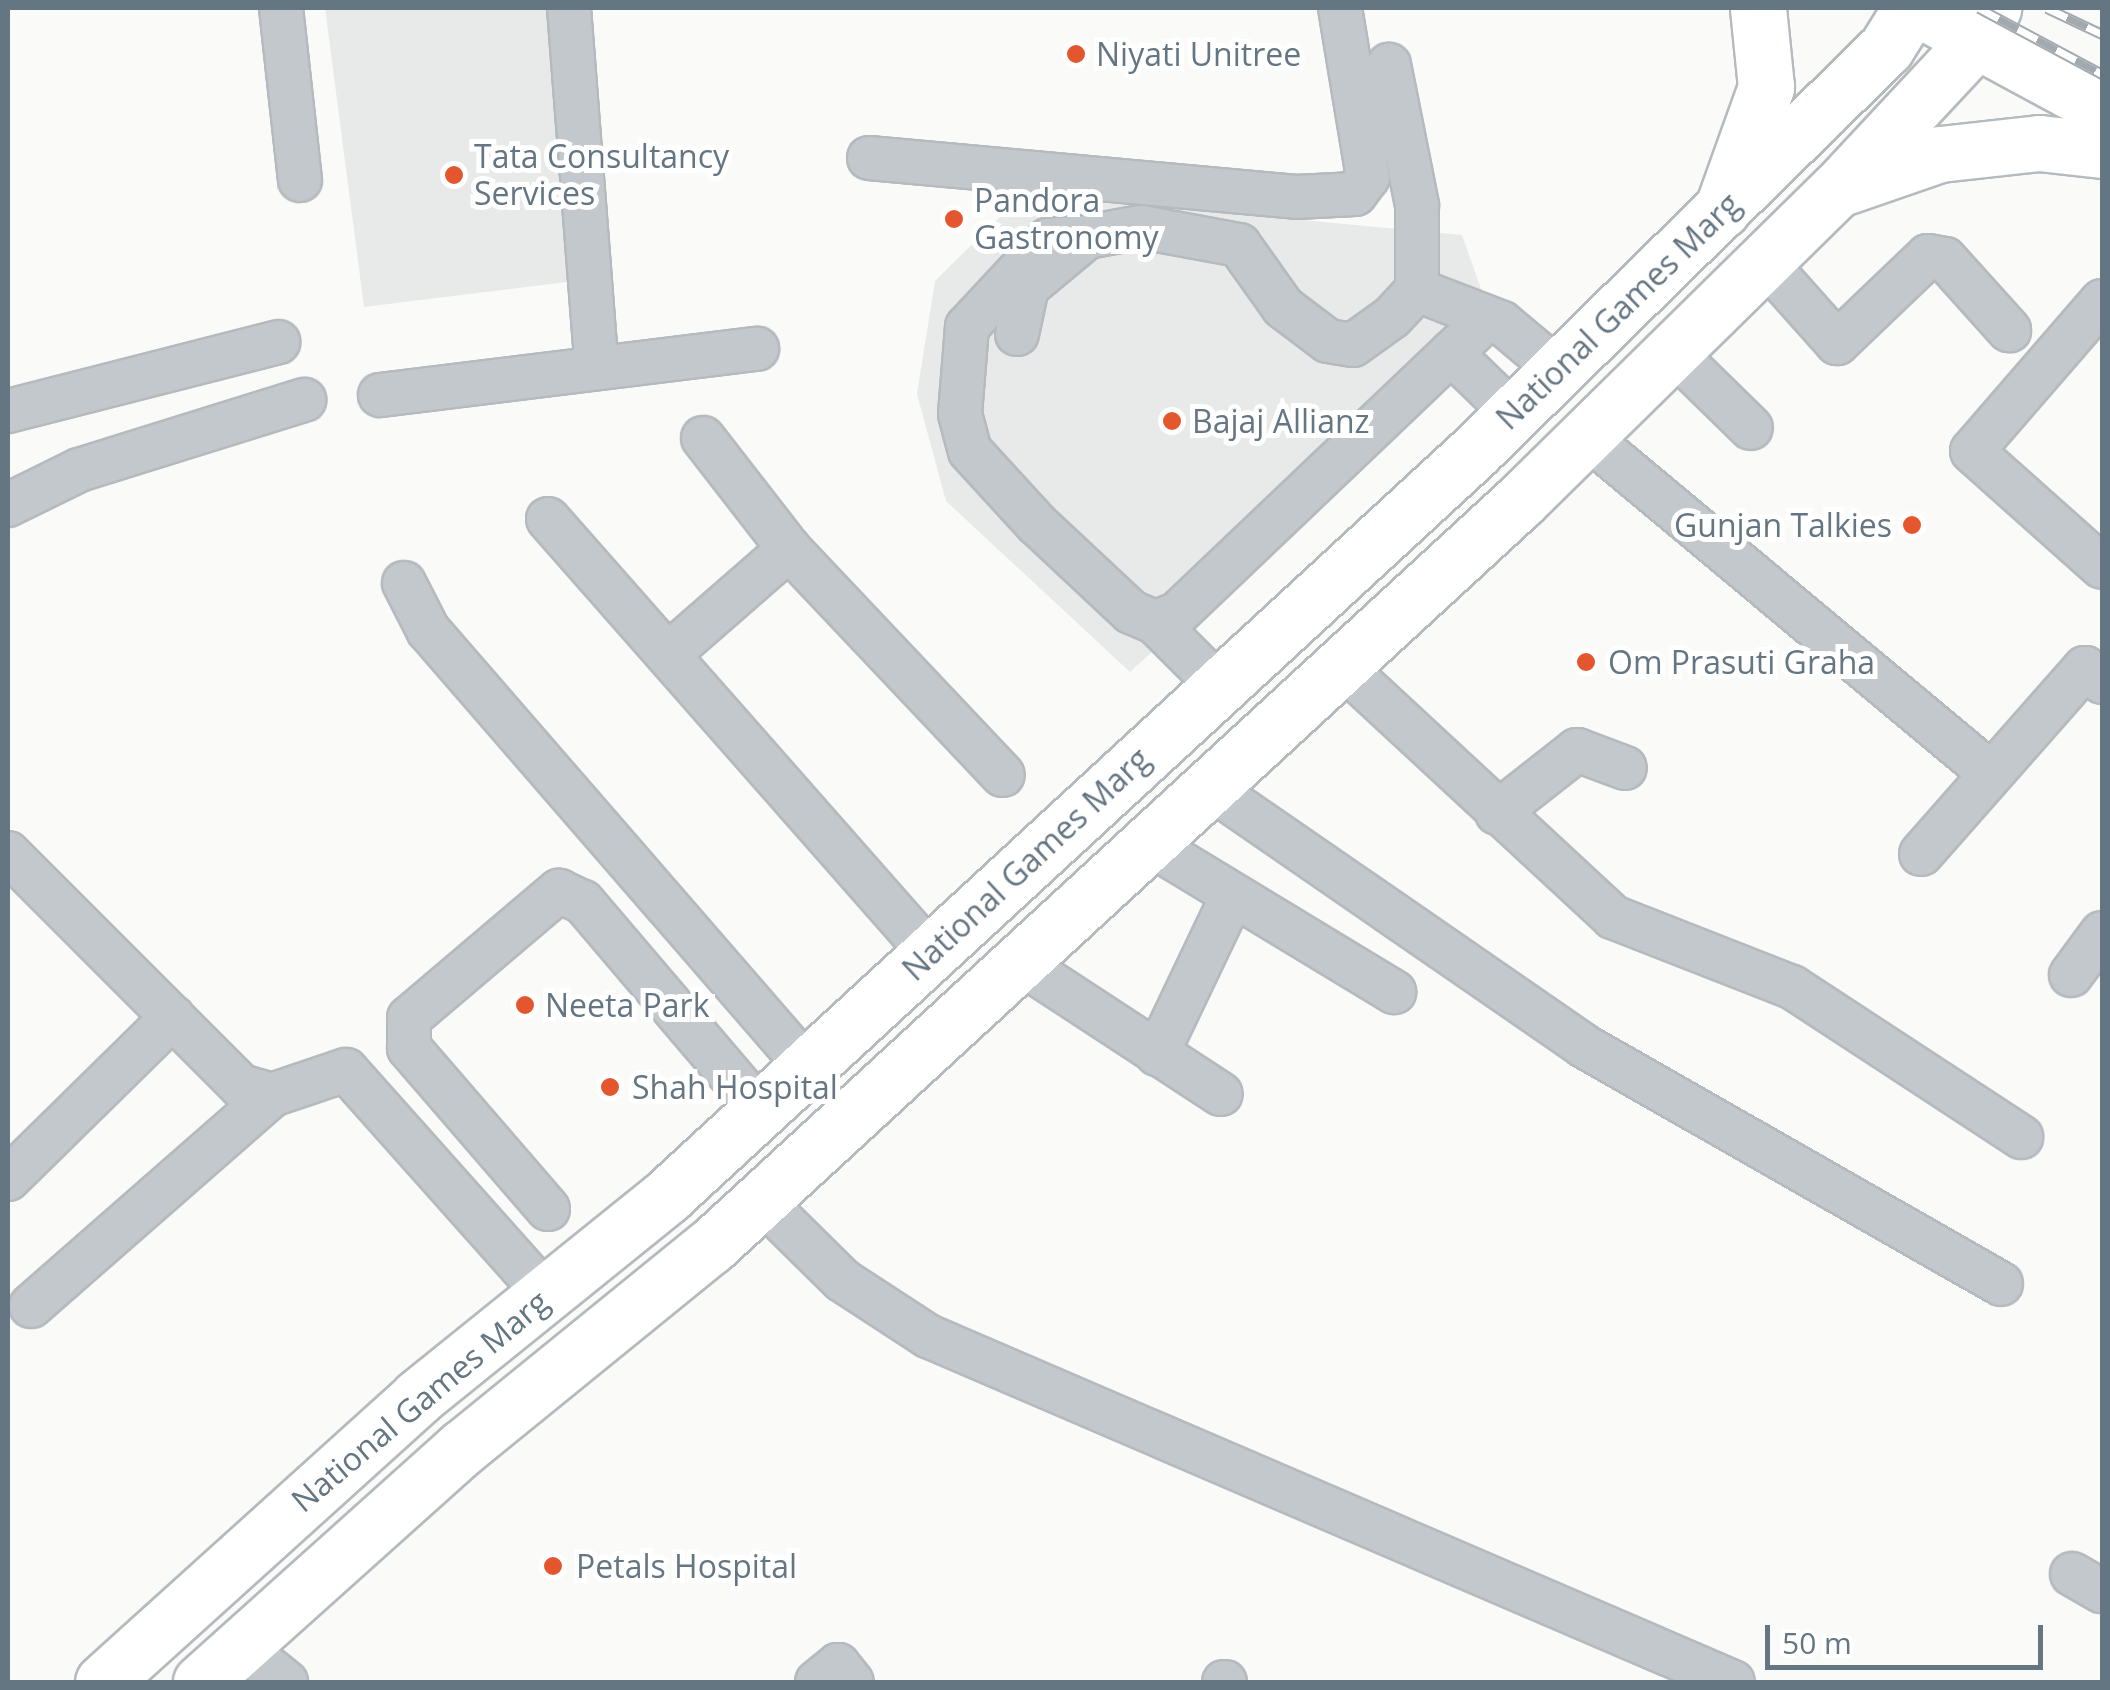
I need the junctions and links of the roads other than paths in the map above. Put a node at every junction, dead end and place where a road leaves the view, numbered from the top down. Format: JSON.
{"nodes":[{"id":1,"x":281,"y":8,"type":"edge"},
{"id":2,"x":569,"y":8,"type":"edge"},
{"id":3,"x":1340,"y":8,"type":"edge"},
{"id":4,"x":1758,"y":8,"type":"edge"},
{"id":5,"x":1914,"y":8,"type":"edge"},
{"id":6,"x":1985,"y":24,"type":"edge"},
{"id":7,"x":1389,"y":65,"type":"dead end"},
{"id":8,"x":2102,"y":108,"type":"edge"},
{"id":9,"x":2102,"y":150,"type":"edge"},
{"id":10,"x":868,"y":158,"type":"dead end"},
{"id":11,"x":300,"y":180,"type":"dead end"},
{"id":12,"x":1836,"y":191,"type":"junction"},
{"id":13,"x":1722,"y":210,"type":"junction"},
{"id":14,"x":1087,"y":237,"type":"junction"},
{"id":15,"x":1764,"y":261,"type":"junction"},
{"id":16,"x":1416,"y":290,"type":"junction"},
{"id":17,"x":2100,"y":309,"type":"edge"},
{"id":18,"x":1484,"y":322,"type":"junction"},
{"id":19,"x":2009,"y":330,"type":"dead end"},
{"id":20,"x":1017,"y":334,"type":"dead end"},
{"id":21,"x":278,"y":342,"type":"dead end"},
{"id":22,"x":756,"y":349,"type":"dead end"},
{"id":23,"x":1672,"y":351,"type":"junction"},
{"id":24,"x":1452,"y":353,"type":"junction"},
{"id":25,"x":596,"y":362,"type":"junction"},
{"id":26,"x":1558,"y":370,"type":"junction"},
{"id":27,"x":380,"y":395,"type":"dead end"},
{"id":28,"x":304,"y":400,"type":"dead end"},
{"id":29,"x":8,"y":411,"type":"edge"},
{"id":30,"x":1513,"y":414,"type":"junction"},
{"id":31,"x":1752,"y":428,"type":"dead end"},
{"id":32,"x":1586,"y":436,"type":"junction"},
{"id":33,"x":703,"y":438,"type":"dead end"},
{"id":34,"x":8,"y":505,"type":"edge"},
{"id":35,"x":548,"y":519,"type":"dead end"},
{"id":36,"x":789,"y":549,"type":"junction"},
{"id":37,"x":2102,"y":567,"type":"edge"},
{"id":38,"x":404,"y":584,"type":"dead end"},
{"id":39,"x":1155,"y":622,"type":"junction"},
{"id":40,"x":671,"y":652,"type":"junction"},
{"id":41,"x":1342,"y":664,"type":"junction"},
{"id":42,"x":2102,"y":682,"type":"edge"},
{"id":43,"x":1218,"y":685,"type":"junction"},
{"id":44,"x":1624,"y":768,"type":"dead end"},
{"id":45,"x":1989,"y":772,"type":"junction"},
{"id":46,"x":1003,"y":775,"type":"dead end"},
{"id":47,"x":1209,"y":787,"type":"junction"},
{"id":48,"x":1497,"y":814,"type":"junction"},
{"id":49,"x":1148,"y":843,"type":"junction"},
{"id":50,"x":1921,"y":854,"type":"dead end"},
{"id":51,"x":16,"y":880,"type":"edge"},
{"id":52,"x":1231,"y":899,"type":"junction"},
{"id":53,"x":2102,"y":932,"type":"edge"},
{"id":54,"x":930,"y":952,"type":"junction"},
{"id":55,"x":1019,"y":962,"type":"junction"},
{"id":56,"x":2071,"y":975,"type":"dead end"},
{"id":57,"x":1394,"y":992,"type":"dead end"},
{"id":58,"x":172,"y":1017,"type":"junction"},
{"id":59,"x":1158,"y":1054,"type":"junction"},
{"id":60,"x":807,"y":1067,"type":"junction"},
{"id":61,"x":1221,"y":1094,"type":"dead end"},
{"id":62,"x":272,"y":1095,"type":"junction"},
{"id":63,"x":760,"y":1109,"type":"junction"},
{"id":64,"x":2022,"y":1137,"type":"dead end"},
{"id":65,"x":8,"y":1179,"type":"edge"},
{"id":66,"x":760,"y":1200,"type":"junction"},
{"id":67,"x":548,"y":1210,"type":"dead end"},
{"id":68,"x":2001,"y":1284,"type":"dead end"},
{"id":69,"x":545,"y":1293,"type":"junction"},
{"id":70,"x":30,"y":1306,"type":"dead end"},
{"id":71,"x":590,"y":1346,"type":"junction"},
{"id":72,"x":241,"y":1646,"type":"junction"},
{"id":73,"x":103,"y":1682,"type":"edge"},
{"id":74,"x":133,"y":1682,"type":"edge"},
{"id":75,"x":164,"y":1682,"type":"edge"},
{"id":76,"x":201,"y":1682,"type":"edge"},
{"id":77,"x":286,"y":1682,"type":"edge"},
{"id":78,"x":816,"y":1682,"type":"edge"},
{"id":79,"x":852,"y":1682,"type":"edge"},
{"id":80,"x":1733,"y":1682,"type":"edge"}],
"edges":[{"from":1,"to":11,"type":"street"},
{"from":2,"to":25,"type":"street"},
{"from":3,"to":10,"type":"street"},
{"from":4,"to":13,"type":"main road"},
{"from":5,"to":6,"type":"main road"},
{"from":5,"to":13,"type":"main road","name":"National Games Marg"},
{"from":6,"to":8,"type":"main road"},
{"from":6,"to":12,"type":"main road","name":"National Games Marg"},
{"from":7,"to":16,"type":"street"},
{"from":9,"to":12,"type":"main road"},
{"from":12,"to":15,"type":"main road","name":"National Games Marg"},
{"from":13,"to":26,"type":"main road","name":"National Games Marg"},
{"from":14,"to":16,"type":"street"},
{"from":14,"to":20,"type":"street"},
{"from":14,"to":39,"type":"street"},
{"from":15,"to":19,"type":"street"},
{"from":15,"to":23,"type":"main road","name":"National Games Marg"},
{"from":16,"to":18,"type":"street"},
{"from":17,"to":37,"type":"street"},
{"from":18,"to":24,"type":"street"},
{"from":18,"to":26,"type":"street"},
{"from":21,"to":29,"type":"street"},
{"from":22,"to":25,"type":"street"},
{"from":23,"to":31,"type":"street"},
{"from":23,"to":32,"type":"main road","name":"National Games Marg"},
{"from":24,"to":30,"type":"street"},
{"from":24,"to":39,"type":"street"},
{"from":25,"to":27,"type":"street"},
{"from":26,"to":30,"type":"main road","name":"National Games Marg"},
{"from":28,"to":34,"type":"street"},
{"from":30,"to":43,"type":"main road","name":"National Games Marg"},
{"from":32,"to":41,"type":"main road","name":"National Games Marg"},
{"from":32,"to":45,"type":"street"},
{"from":33,"to":36,"type":"street"},
{"from":35,"to":40,"type":"street"},
{"from":36,"to":40,"type":"street"},
{"from":36,"to":46,"type":"street"},
{"from":38,"to":60,"type":"street"},
{"from":39,"to":43,"type":"street"},
{"from":40,"to":54,"type":"street"},
{"from":41,"to":47,"type":"main road","name":"National Games Marg"},
{"from":41,"to":48,"type":"street"},
{"from":42,"to":45,"type":"street"},
{"from":43,"to":54,"type":"main road","name":"National Games Marg"},
{"from":44,"to":48,"type":"street"},
{"from":45,"to":50,"type":"street"},
{"from":47,"to":49,"type":"main road","name":"National Games Marg"},
{"from":47,"to":68,"type":"street"},
{"from":48,"to":64,"type":"street"},
{"from":49,"to":52,"type":"street"},
{"from":49,"to":55,"type":"main road","name":"National Games Marg"},
{"from":51,"to":58,"type":"street"},
{"from":52,"to":57,"type":"street"},
{"from":52,"to":59,"type":"street"},
{"from":53,"to":56,"type":"street"},
{"from":54,"to":60,"type":"main road","name":"National Games Marg"},
{"from":55,"to":59,"type":"street"},
{"from":55,"to":66,"type":"main road","name":"National Games Marg"},
{"from":58,"to":62,"type":"street"},
{"from":58,"to":65,"type":"street"},
{"from":59,"to":61,"type":"street"},
{"from":60,"to":63,"type":"main road","name":"National Games Marg"},
{"from":62,"to":69,"type":"street"},
{"from":62,"to":70,"type":"street"},
{"from":63,"to":67,"type":"street"},
{"from":63,"to":69,"type":"main road","name":"National Games Marg"},
{"from":66,"to":71,"type":"main road","name":"National Games Marg"},
{"from":66,"to":80,"type":"street"},
{"from":69,"to":73,"type":"main road","name":"National Games Marg"},
{"from":69,"to":74,"type":"main road"},
{"from":71,"to":72,"type":"main road","name":"National Games Marg"},
{"from":71,"to":75,"type":"main road"},
{"from":72,"to":76,"type":"main road","name":"National Games Marg"},
{"from":72,"to":77,"type":"street"},
{"from":78,"to":79,"type":"street"}]}
